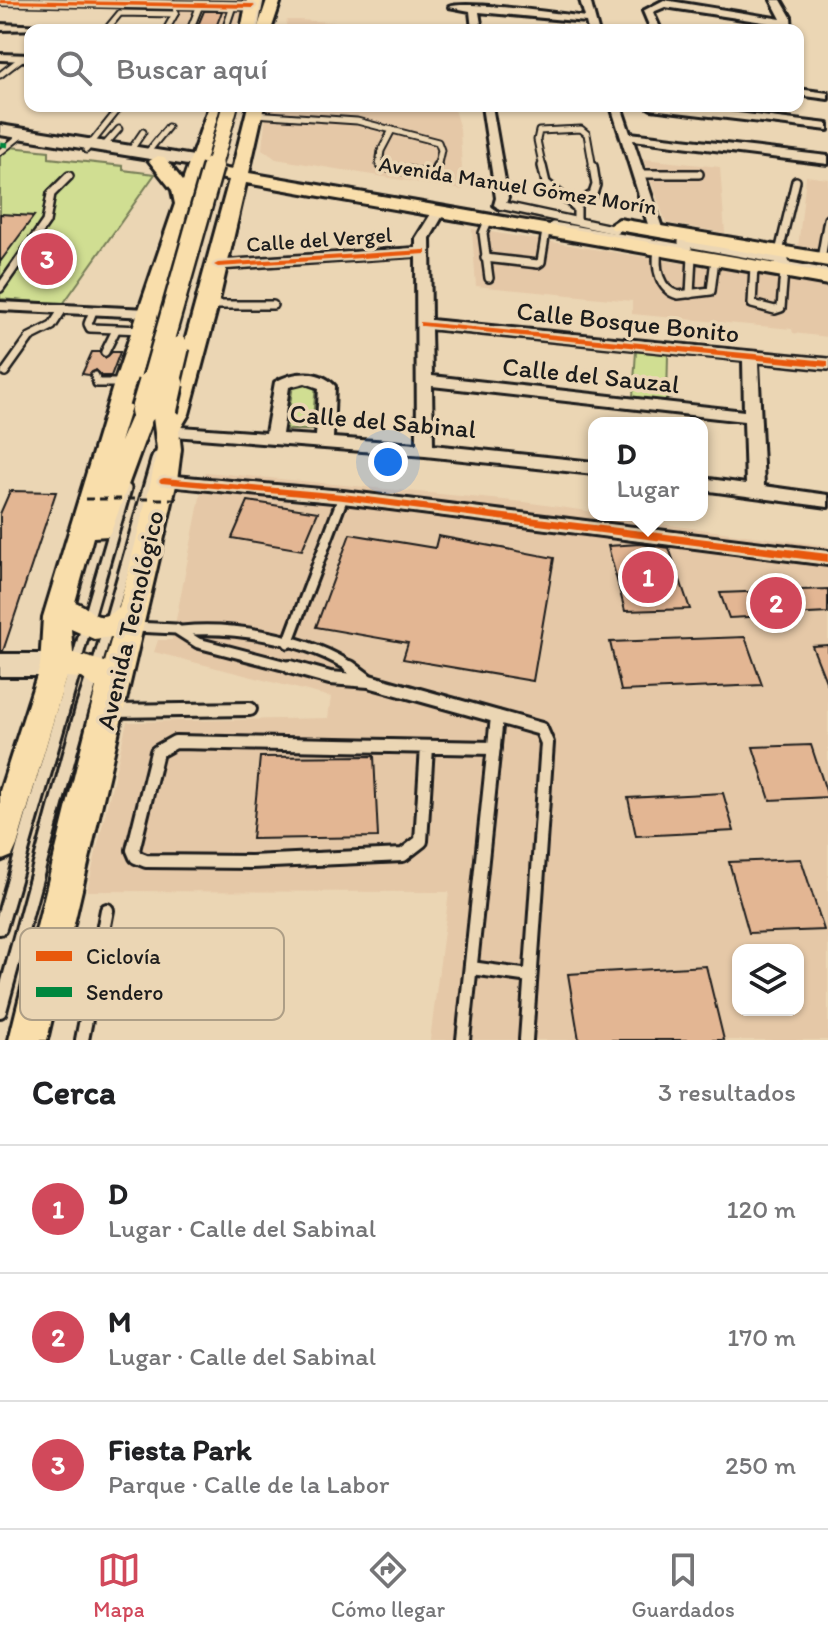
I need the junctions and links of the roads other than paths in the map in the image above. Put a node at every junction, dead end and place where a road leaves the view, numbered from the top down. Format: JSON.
{"nodes":[{"id":1,"x":268,"y":0,"type":"edge"},
{"id":2,"x":274,"y":0,"type":"edge"},
{"id":3,"x":281,"y":0,"type":"edge"},
{"id":4,"x":585,"y":0,"type":"edge"},
{"id":5,"x":776,"y":0,"type":"edge"},
{"id":6,"x":0,"y":1,"type":"edge"},
{"id":7,"x":668,"y":2,"type":"edge"},
{"id":8,"x":200,"y":5,"type":"junction"},
{"id":9,"x":233,"y":6,"type":"junction"},
{"id":10,"x":454,"y":7,"type":"dead end"},
{"id":11,"x":474,"y":8,"type":"junction"},
{"id":12,"x":177,"y":10,"type":"junction"},
{"id":13,"x":531,"y":14,"type":"junction"},
{"id":14,"x":56,"y":16,"type":"edge"},
{"id":15,"x":229,"y":19,"type":"junction"},
{"id":16,"x":254,"y":20,"type":"edge"},
{"id":17,"x":112,"y":24,"type":"edge"},
{"id":18,"x":169,"y":24,"type":"edge"},
{"id":19,"x":192,"y":24,"type":"edge"},
{"id":20,"x":227,"y":24,"type":"edge"},
{"id":21,"x":276,"y":24,"type":"edge"},
{"id":22,"x":476,"y":24,"type":"edge"},
{"id":23,"x":532,"y":24,"type":"edge"},
{"id":24,"x":586,"y":24,"type":"edge"},
{"id":25,"x":592,"y":24,"type":"edge"},
{"id":26,"x":653,"y":24,"type":"edge"},
{"id":27,"x":776,"y":24,"type":"edge"},
{"id":28,"x":786,"y":24,"type":"edge"},
{"id":29,"x":0,"y":27,"type":"edge"},
{"id":30,"x":24,"y":55,"type":"edge"},
{"id":31,"x":0,"y":57,"type":"edge"},
{"id":32,"x":24,"y":57,"type":"edge"},
{"id":33,"x":0,"y":75,"type":"edge"},
{"id":34,"x":804,"y":93,"type":"edge"},
{"id":35,"x":828,"y":96,"type":"edge"},
{"id":36,"x":117,"y":112,"type":"edge"},
{"id":37,"x":215,"y":112,"type":"edge"},
{"id":38,"x":229,"y":112,"type":"edge"},
{"id":39,"x":250,"y":112,"type":"edge"},
{"id":40,"x":250,"y":112,"type":"edge"},
{"id":41,"x":276,"y":112,"type":"edge"},
{"id":42,"x":319,"y":112,"type":"edge"},
{"id":43,"x":488,"y":112,"type":"edge"},
{"id":44,"x":618,"y":112,"type":"edge"},
{"id":45,"x":702,"y":112,"type":"edge"},
{"id":46,"x":318,"y":117,"type":"junction"},
{"id":47,"x":168,"y":127,"type":"dead end"},
{"id":48,"x":828,"y":127,"type":"edge"},
{"id":49,"x":119,"y":129,"type":"dead end"},
{"id":50,"x":392,"y":129,"type":"junction"},
{"id":51,"x":0,"y":130,"type":"edge"},
{"id":52,"x":143,"y":132,"type":"dead end"},
{"id":53,"x":13,"y":136,"type":"edge"},
{"id":54,"x":627,"y":136,"type":"junction"},
{"id":55,"x":94,"y":147,"type":"junction"},
{"id":56,"x":130,"y":151,"type":"junction"},
{"id":57,"x":0,"y":152,"type":"edge"},
{"id":58,"x":159,"y":157,"type":"junction"},
{"id":59,"x":828,"y":160,"type":"edge"},
{"id":60,"x":200,"y":161,"type":"junction"},
{"id":61,"x":241,"y":166,"type":"junction"},
{"id":62,"x":639,"y":174,"type":"junction"},
{"id":63,"x":699,"y":174,"type":"dead end"},
{"id":64,"x":69,"y":176,"type":"dead end"},
{"id":65,"x":796,"y":181,"type":"dead end"},
{"id":66,"x":312,"y":184,"type":"junction"},
{"id":67,"x":185,"y":206,"type":"junction"},
{"id":68,"x":231,"y":210,"type":"junction"},
{"id":69,"x":439,"y":212,"type":"junction"},
{"id":70,"x":576,"y":212,"type":"junction"},
{"id":71,"x":494,"y":213,"type":"junction"},
{"id":72,"x":828,"y":219,"type":"edge"},
{"id":73,"x":546,"y":231,"type":"junction"},
{"id":74,"x":651,"y":241,"type":"junction"},
{"id":75,"x":701,"y":250,"type":"junction"},
{"id":76,"x":423,"y":252,"type":"junction"},
{"id":77,"x":779,"y":252,"type":"junction"},
{"id":78,"x":485,"y":258,"type":"junction"},
{"id":79,"x":218,"y":265,"type":"junction"},
{"id":80,"x":826,"y":265,"type":"edge"},
{"id":81,"x":754,"y":266,"type":"junction"},
{"id":82,"x":784,"y":271,"type":"junction"},
{"id":83,"x":489,"y":278,"type":"dead end"},
{"id":84,"x":828,"y":279,"type":"edge"},
{"id":85,"x":0,"y":288,"type":"edge"},
{"id":86,"x":690,"y":294,"type":"junction"},
{"id":87,"x":208,"y":305,"type":"junction"},
{"id":88,"x":273,"y":305,"type":"dead end"},
{"id":89,"x":0,"y":306,"type":"edge"},
{"id":90,"x":63,"y":309,"type":"junction"},
{"id":91,"x":93,"y":311,"type":"junction"},
{"id":92,"x":146,"y":322,"type":"junction"},
{"id":93,"x":423,"y":324,"type":"junction"},
{"id":94,"x":116,"y":330,"type":"junction"},
{"id":95,"x":105,"y":352,"type":"dead end"},
{"id":96,"x":750,"y":356,"type":"junction"},
{"id":97,"x":828,"y":364,"type":"edge"},
{"id":98,"x":5,"y":372,"type":"dead end"},
{"id":99,"x":95,"y":376,"type":"dead end"},
{"id":100,"x":424,"y":380,"type":"junction"},
{"id":101,"x":125,"y":383,"type":"junction"},
{"id":102,"x":158,"y":417,"type":"junction"},
{"id":103,"x":752,"y":417,"type":"junction"},
{"id":104,"x":273,"y":438,"type":"junction"},
{"id":105,"x":324,"y":442,"type":"junction"},
{"id":106,"x":425,"y":450,"type":"junction"},
{"id":107,"x":588,"y":467,"type":"edge"},
{"id":108,"x":708,"y":485,"type":"edge"},
{"id":109,"x":170,"y":490,"type":"junction"},
{"id":110,"x":755,"y":491,"type":"junction"},
{"id":111,"x":343,"y":497,"type":"junction"},
{"id":112,"x":828,"y":501,"type":"edge"},
{"id":113,"x":828,"y":558,"type":"edge"},
{"id":114,"x":106,"y":621,"type":"junction"},
{"id":115,"x":182,"y":631,"type":"junction"},
{"id":116,"x":288,"y":643,"type":"junction"},
{"id":117,"x":0,"y":665,"type":"edge"},
{"id":118,"x":89,"y":679,"type":"junction"},
{"id":119,"x":369,"y":681,"type":"junction"},
{"id":120,"x":250,"y":709,"type":"dead end"},
{"id":121,"x":497,"y":717,"type":"junction"},
{"id":122,"x":427,"y":747,"type":"junction"},
{"id":123,"x":494,"y":748,"type":"junction"},
{"id":124,"x":0,"y":845,"type":"edge"},
{"id":125,"x":107,"y":910,"type":"dead end"},
{"id":126,"x":0,"y":928,"type":"edge"},
{"id":127,"x":23,"y":928,"type":"edge"},
{"id":128,"x":47,"y":928,"type":"edge"},
{"id":129,"x":104,"y":928,"type":"edge"},
{"id":130,"x":20,"y":937,"type":"edge"},
{"id":131,"x":471,"y":968,"type":"junction"},
{"id":132,"x":530,"y":976,"type":"junction"},
{"id":133,"x":0,"y":1011,"type":"edge"},
{"id":134,"x":31,"y":1020,"type":"edge"},
{"id":135,"x":86,"y":1020,"type":"edge"},
{"id":136,"x":28,"y":1040,"type":"edge"},
{"id":137,"x":82,"y":1040,"type":"edge"},
{"id":138,"x":463,"y":1040,"type":"edge"},
{"id":139,"x":526,"y":1040,"type":"edge"}],
"edges":[{"from":1,"to":16,"type":"lane"},
{"from":2,"to":16,"type":"main road"},
{"from":3,"to":21,"type":"main road"},
{"from":4,"to":25,"type":"street"},
{"from":5,"to":28,"type":"street"},
{"from":6,"to":14,"type":"street"},
{"from":7,"to":26,"type":"street"},
{"from":7,"to":27,"type":"street"},
{"from":8,"to":9,"type":"street"},
{"from":8,"to":12,"type":"street"},
{"from":8,"to":19,"type":"lane"},
{"from":9,"to":15,"type":"lane"},
{"from":9,"to":16,"type":"street"},
{"from":10,"to":11,"type":"street"},
{"from":11,"to":13,"type":"street"},
{"from":11,"to":22,"type":"street"},
{"from":12,"to":14,"type":"street"},
{"from":12,"to":17,"type":"lane"},
{"from":12,"to":18,"type":"lane"},
{"from":13,"to":23,"type":"street"},
{"from":13,"to":24,"type":"street"},
{"from":14,"to":29,"type":"street"},
{"from":15,"to":16,"type":"lane"},
{"from":15,"to":20,"type":"lane"},
{"from":30,"to":31,"type":"street"},
{"from":32,"to":33,"type":"lane"},
{"from":34,"to":35,"type":"street"},
{"from":36,"to":55,"type":"lane"},
{"from":37,"to":60,"type":"main road"},
{"from":38,"to":102,"type":"main road","name":"Avenida Tecnológico","bridge":true},
{"from":39,"to":102,"type":"main road","name":"Avenida Tecnológico","bridge":true},
{"from":40,"to":61,"type":"main road"},
{"from":41,"to":46,"type":"lane"},
{"from":42,"to":46,"type":"lane"},
{"from":43,"to":71,"type":"street"},
{"from":44,"to":54,"type":"street"},
{"from":45,"to":48,"type":"street"},
{"from":46,"to":50,"type":"lane"},
{"from":47,"to":58,"type":"lane"},
{"from":49,"to":55,"type":"lane"},
{"from":50,"to":50,"type":"lane"},
{"from":51,"to":53,"type":"main road"},
{"from":52,"to":56,"type":"lane"},
{"from":53,"to":55,"type":"main road"},
{"from":53,"to":57,"type":"lane"},
{"from":54,"to":59,"type":"street"},
{"from":54,"to":62,"type":"street"},
{"from":55,"to":56,"type":"main road"},
{"from":55,"to":58,"type":"main road"},
{"from":56,"to":58,"type":"main road"},
{"from":58,"to":60,"type":"main road"},
{"from":58,"to":60,"type":"main road"},
{"from":58,"to":67,"type":"main road"},
{"from":60,"to":61,"type":"main road"},
{"from":60,"to":61,"type":"main road"},
{"from":60,"to":67,"type":"main road"},
{"from":61,"to":66,"type":"main road","name":"Avenida Manuel Gómez Morín"},
{"from":61,"to":66,"type":"main road"},
{"from":61,"to":68,"type":"main road"},
{"from":62,"to":63,"type":"lane"},
{"from":62,"to":74,"type":"street"},
{"from":64,"to":85,"type":"lane"},
{"from":65,"to":77,"type":"lane"},
{"from":66,"to":68,"type":"main road"},
{"from":66,"to":69,"type":"main road","name":"Avenida Manuel Gómez Morín"},
{"from":66,"to":71,"type":"main road","name":"Avenida Manuel Gómez Morín"},
{"from":67,"to":92,"type":"main road"},
{"from":68,"to":79,"type":"main road"},
{"from":69,"to":71,"type":"main road","name":"Avenida Manuel Gómez Morín"},
{"from":69,"to":74,"type":"lane"},
{"from":69,"to":76,"type":"street"},
{"from":70,"to":70,"type":"lane"},
{"from":70,"to":71,"type":"main road","name":"Avenida Manuel Gómez Morín"},
{"from":70,"to":74,"type":"main road","name":"Avenida Manuel Gómez Morín"},
{"from":71,"to":73,"type":"main road","name":"Avenida Manuel Gómez Morín"},
{"from":71,"to":74,"type":"lane"},
{"from":71,"to":78,"type":"lane"},
{"from":72,"to":80,"type":"lane"},
{"from":73,"to":74,"type":"main road","name":"Avenida Manuel Gómez Morín"},
{"from":73,"to":78,"type":"lane"},
{"from":74,"to":75,"type":"main road","name":"Avenida Manuel Gómez Morín"},
{"from":74,"to":86,"type":"lane"},
{"from":75,"to":77,"type":"main road","name":"Avenida Manuel Gómez Morín"},
{"from":75,"to":80,"type":"lane"},
{"from":75,"to":81,"type":"main road","name":"Avenida Manuel Gómez Morín"},
{"from":75,"to":86,"type":"lane"},
{"from":75,"to":86,"type":"lane"},
{"from":76,"to":79,"type":"street","name":"Calle del Vergel"},
{"from":76,"to":93,"type":"street"},
{"from":77,"to":80,"type":"main road","name":"Avenida Manuel Gómez Morín"},
{"from":78,"to":83,"type":"lane"},
{"from":79,"to":87,"type":"main road"},
{"from":81,"to":82,"type":"main road","name":"Avenida Manuel Gómez Morín"},
{"from":81,"to":82,"type":"lane"},
{"from":82,"to":84,"type":"main road","name":"Avenida Manuel Gómez Morín"},
{"from":87,"to":88,"type":"lane"},
{"from":87,"to":102,"type":"main road"},
{"from":89,"to":90,"type":"street"},
{"from":90,"to":91,"type":"street"},
{"from":90,"to":98,"type":"lane"},
{"from":91,"to":92,"type":"street"},
{"from":91,"to":94,"type":"lane"},
{"from":92,"to":94,"type":"lane"},
{"from":92,"to":101,"type":"main road"},
{"from":93,"to":96,"type":"street","name":"Calle Bosque Bonito"},
{"from":93,"to":100,"type":"street"},
{"from":94,"to":95,"type":"lane"},
{"from":96,"to":97,"type":"street","name":"Calle Bosque Bonito"},
{"from":96,"to":103,"type":"street"},
{"from":99,"to":101,"type":"lane"},
{"from":100,"to":103,"type":"street","name":"Calle del Sauzal"},
{"from":100,"to":106,"type":"street"},
{"from":101,"to":118,"type":"main road"},
{"from":102,"to":104,"type":"street","name":"Calle del Sabinal"},
{"from":102,"to":109,"type":"main road","name":"Avenida Tecnológico"},
{"from":102,"to":114,"type":"lane"},
{"from":102,"to":114,"type":"main road","name":"Avenida Tecnológico"},
{"from":103,"to":110,"type":"street"},
{"from":104,"to":105,"type":"street","name":"Calle del Sabinal"},
{"from":104,"to":105,"type":"street"},
{"from":105,"to":106,"type":"street","name":"Calle del Sabinal"},
{"from":106,"to":107,"type":"street","name":"Calle del Sabinal"},
{"from":108,"to":110,"type":"street"},
{"from":109,"to":111,"type":"street"},
{"from":109,"to":114,"type":"main road","name":"Avenida Tecnológico"},
{"from":110,"to":112,"type":"street"},
{"from":111,"to":113,"type":"street"},
{"from":111,"to":116,"type":"lane"},
{"from":114,"to":115,"type":"lane"},
{"from":114,"to":118,"type":"main road","name":"Avenida Tecnológico"},
{"from":114,"to":118,"type":"main road","name":"Avenida Tecnológico"},
{"from":115,"to":116,"type":"lane"},
{"from":115,"to":119,"type":"lane"},
{"from":116,"to":119,"type":"lane"},
{"from":117,"to":118,"type":"main road"},
{"from":118,"to":120,"type":"lane"},
{"from":118,"to":124,"type":"main road","name":"Avenida Tecnológico"},
{"from":118,"to":126,"type":"lane"},
{"from":118,"to":127,"type":"lane"},
{"from":118,"to":128,"type":"main road","name":"Avenida Tecnológico"},
{"from":119,"to":121,"type":"lane"},
{"from":121,"to":123,"type":"lane"},
{"from":121,"to":132,"type":"lane"},
{"from":122,"to":122,"type":"lane"},
{"from":122,"to":123,"type":"lane"},
{"from":123,"to":131,"type":"lane"},
{"from":125,"to":129,"type":"lane"},
{"from":130,"to":133,"type":"lane"},
{"from":131,"to":132,"type":"lane"},
{"from":131,"to":138,"type":"lane"},
{"from":132,"to":139,"type":"lane"},
{"from":134,"to":136,"type":"main road","name":"Avenida Tecnológico"},
{"from":135,"to":137,"type":"lane"}]}
